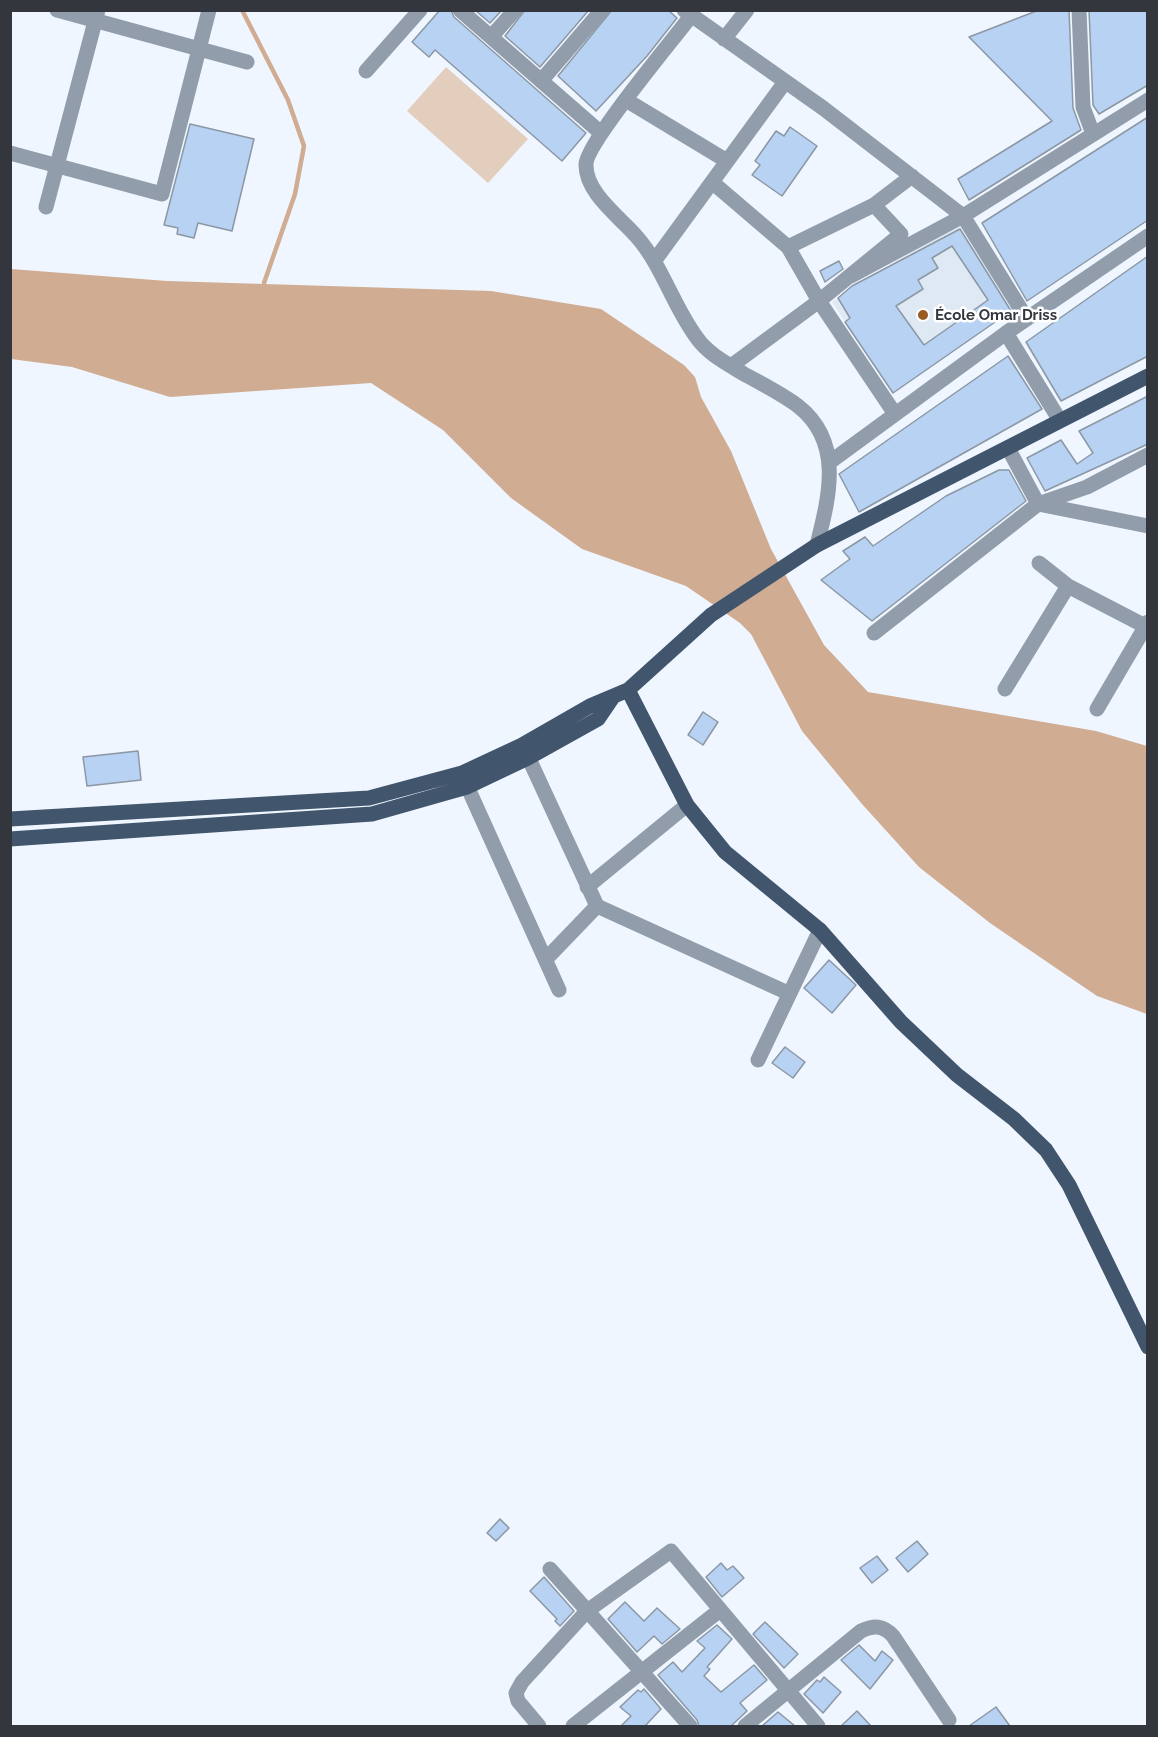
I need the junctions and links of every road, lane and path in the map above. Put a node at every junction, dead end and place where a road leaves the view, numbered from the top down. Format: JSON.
{"nodes":[{"id":1,"x":57,"y":10,"type":"edge"},
{"id":2,"x":209,"y":10,"type":"edge"},
{"id":3,"x":420,"y":10,"type":"edge"},
{"id":4,"x":460,"y":10,"type":"edge"},
{"id":5,"x":515,"y":10,"type":"edge"},
{"id":6,"x":602,"y":10,"type":"edge"},
{"id":7,"x":747,"y":10,"type":"edge"},
{"id":8,"x":1079,"y":10,"type":"edge"},
{"id":9,"x":688,"y":13,"type":"edge"},
{"id":10,"x":97,"y":16,"type":"edge"},
{"id":11,"x":491,"y":37,"type":"junction"},
{"id":12,"x":724,"y":39,"type":"junction"},
{"id":13,"x":200,"y":49,"type":"junction"},
{"id":14,"x":246,"y":62,"type":"dead end"},
{"id":15,"x":366,"y":70,"type":"dead end"},
{"id":16,"x":541,"y":81,"type":"junction"},
{"id":17,"x":785,"y":82,"type":"junction"},
{"id":18,"x":626,"y":100,"type":"junction"},
{"id":19,"x":1148,"y":100,"type":"edge"},
{"id":20,"x":601,"y":133,"type":"junction"},
{"id":21,"x":1093,"y":134,"type":"junction"},
{"id":22,"x":10,"y":153,"type":"edge"},
{"id":23,"x":727,"y":161,"type":"junction"},
{"id":24,"x":57,"y":166,"type":"junction"},
{"id":25,"x":912,"y":176,"type":"junction"},
{"id":26,"x":712,"y":182,"type":"junction"},
{"id":27,"x":874,"y":205,"type":"junction"},
{"id":28,"x":46,"y":207,"type":"dead end"},
{"id":29,"x":963,"y":216,"type":"junction"},
{"id":30,"x":1148,"y":236,"type":"edge"},
{"id":31,"x":788,"y":247,"type":"junction"},
{"id":32,"x":655,"y":260,"type":"junction"},
{"id":33,"x":851,"y":276,"type":"junction"},
{"id":34,"x":819,"y":302,"type":"junction"},
{"id":35,"x":1027,"y":319,"type":"junction"},
{"id":36,"x":1006,"y":333,"type":"junction"},
{"id":37,"x":731,"y":366,"type":"junction"},
{"id":38,"x":1148,"y":376,"type":"edge"},
{"id":39,"x":895,"y":414,"type":"junction"},
{"id":40,"x":1059,"y":419,"type":"junction"},
{"id":41,"x":1008,"y":448,"type":"junction"},
{"id":42,"x":1148,"y":455,"type":"edge"},
{"id":43,"x":831,"y":462,"type":"junction"},
{"id":44,"x":1038,"y":504,"type":"junction"},
{"id":45,"x":1148,"y":526,"type":"edge"},
{"id":46,"x":812,"y":548,"type":"junction"},
{"id":47,"x":1039,"y":563,"type":"dead end"},
{"id":48,"x":1068,"y":586,"type":"junction"},
{"id":49,"x":1146,"y":624,"type":"edge"},
{"id":50,"x":874,"y":633,"type":"dead end"},
{"id":51,"x":1005,"y":688,"type":"dead end"},
{"id":52,"x":628,"y":690,"type":"junction"},
{"id":53,"x":1097,"y":709,"type":"dead end"},
{"id":54,"x":525,"y":752,"type":"junction"},
{"id":55,"x":464,"y":780,"type":"junction"},
{"id":56,"x":369,"y":798,"type":"junction"},
{"id":57,"x":257,"y":805,"type":"junction"},
{"id":58,"x":687,"y":805,"type":"junction"},
{"id":59,"x":144,"y":812,"type":"junction"},
{"id":60,"x":372,"y":814,"type":"junction"},
{"id":61,"x":10,"y":819,"type":"edge"},
{"id":62,"x":259,"y":821,"type":"junction"},
{"id":63,"x":146,"y":828,"type":"junction"},
{"id":64,"x":10,"y":839,"type":"edge"},
{"id":65,"x":588,"y":887,"type":"junction"},
{"id":66,"x":597,"y":906,"type":"junction"},
{"id":67,"x":820,"y":930,"type":"junction"},
{"id":68,"x":546,"y":959,"type":"junction"},
{"id":69,"x":560,"y":990,"type":"dead end"},
{"id":70,"x":788,"y":993,"type":"junction"},
{"id":71,"x":758,"y":1060,"type":"dead end"},
{"id":72,"x":1148,"y":1347,"type":"edge"},
{"id":73,"x":550,"y":1569,"type":"dead end"},
{"id":74,"x":720,"y":1610,"type":"junction"},
{"id":75,"x":587,"y":1611,"type":"junction"},
{"id":76,"x":641,"y":1672,"type":"junction"},
{"id":77,"x":787,"y":1689,"type":"junction"},
{"id":78,"x":948,"y":1724,"type":"edge"},
{"id":79,"x":539,"y":1726,"type":"edge"},
{"id":80,"x":573,"y":1726,"type":"edge"},
{"id":81,"x":690,"y":1726,"type":"edge"},
{"id":82,"x":745,"y":1726,"type":"edge"},
{"id":83,"x":818,"y":1726,"type":"edge"}],
"edges":[{"from":1,"to":10,"type":"street"},
{"from":2,"to":13,"type":"street"},
{"from":3,"to":15,"type":"street"},
{"from":4,"to":11,"type":"street"},
{"from":5,"to":11,"type":"street"},
{"from":6,"to":16,"type":"street"},
{"from":7,"to":12,"type":"street"},
{"from":8,"to":21,"type":"street"},
{"from":9,"to":12,"type":"street"},
{"from":9,"to":18,"type":"street"},
{"from":10,"to":13,"type":"street"},
{"from":10,"to":24,"type":"street"},
{"from":11,"to":16,"type":"street"},
{"from":12,"to":17,"type":"street"},
{"from":13,"to":14,"type":"street"},
{"from":13,"to":24,"type":"street"},
{"from":16,"to":20,"type":"street"},
{"from":17,"to":23,"type":"street"},
{"from":17,"to":25,"type":"street"},
{"from":18,"to":20,"type":"street"},
{"from":18,"to":23,"type":"street"},
{"from":19,"to":21,"type":"street"},
{"from":20,"to":32,"type":"street"},
{"from":21,"to":29,"type":"street"},
{"from":22,"to":24,"type":"street"},
{"from":23,"to":26,"type":"street"},
{"from":24,"to":28,"type":"street"},
{"from":25,"to":27,"type":"street"},
{"from":25,"to":29,"type":"street"},
{"from":26,"to":31,"type":"street"},
{"from":26,"to":32,"type":"street"},
{"from":27,"to":31,"type":"street"},
{"from":27,"to":33,"type":"street"},
{"from":29,"to":33,"type":"street"},
{"from":29,"to":35,"type":"street"},
{"from":30,"to":35,"type":"street"},
{"from":31,"to":34,"type":"street"},
{"from":32,"to":37,"type":"street"},
{"from":33,"to":34,"type":"street"},
{"from":34,"to":37,"type":"street"},
{"from":34,"to":39,"type":"street"},
{"from":35,"to":36,"type":"street"},
{"from":36,"to":39,"type":"street"},
{"from":36,"to":40,"type":"street"},
{"from":37,"to":43,"type":"street"},
{"from":38,"to":40,"type":"main road"},
{"from":39,"to":43,"type":"street"},
{"from":40,"to":41,"type":"main road"},
{"from":41,"to":44,"type":"street"},
{"from":41,"to":46,"type":"main road"},
{"from":42,"to":44,"type":"street"},
{"from":43,"to":46,"type":"street"},
{"from":44,"to":45,"type":"street"},
{"from":44,"to":50,"type":"street"},
{"from":46,"to":52,"type":"main road"},
{"from":47,"to":48,"type":"street"},
{"from":48,"to":49,"type":"street"},
{"from":48,"to":51,"type":"street"},
{"from":49,"to":53,"type":"street"},
{"from":52,"to":54,"type":"main road"},
{"from":52,"to":58,"type":"main road"},
{"from":54,"to":55,"type":"main road"},
{"from":54,"to":65,"type":"street"},
{"from":55,"to":56,"type":"main road"},
{"from":55,"to":60,"type":"main road"},
{"from":55,"to":68,"type":"street"},
{"from":56,"to":57,"type":"main road"},
{"from":56,"to":60,"type":"main road"},
{"from":57,"to":59,"type":"main road"},
{"from":57,"to":62,"type":"main road"},
{"from":58,"to":65,"type":"street"},
{"from":58,"to":67,"type":"main road"},
{"from":59,"to":61,"type":"main road"},
{"from":59,"to":63,"type":"main road"},
{"from":60,"to":62,"type":"main road"},
{"from":62,"to":63,"type":"main road"},
{"from":63,"to":64,"type":"main road"},
{"from":65,"to":66,"type":"street"},
{"from":66,"to":68,"type":"street"},
{"from":66,"to":70,"type":"street"},
{"from":67,"to":70,"type":"street"},
{"from":67,"to":72,"type":"main road"},
{"from":68,"to":69,"type":"street"},
{"from":70,"to":71,"type":"street"},
{"from":73,"to":75,"type":"street"},
{"from":74,"to":75,"type":"street"},
{"from":74,"to":76,"type":"street"},
{"from":74,"to":77,"type":"street"},
{"from":75,"to":76,"type":"street"},
{"from":75,"to":79,"type":"street"},
{"from":76,"to":80,"type":"street"},
{"from":76,"to":81,"type":"street"},
{"from":77,"to":78,"type":"street"},
{"from":77,"to":82,"type":"street"},
{"from":77,"to":83,"type":"street"}]}
